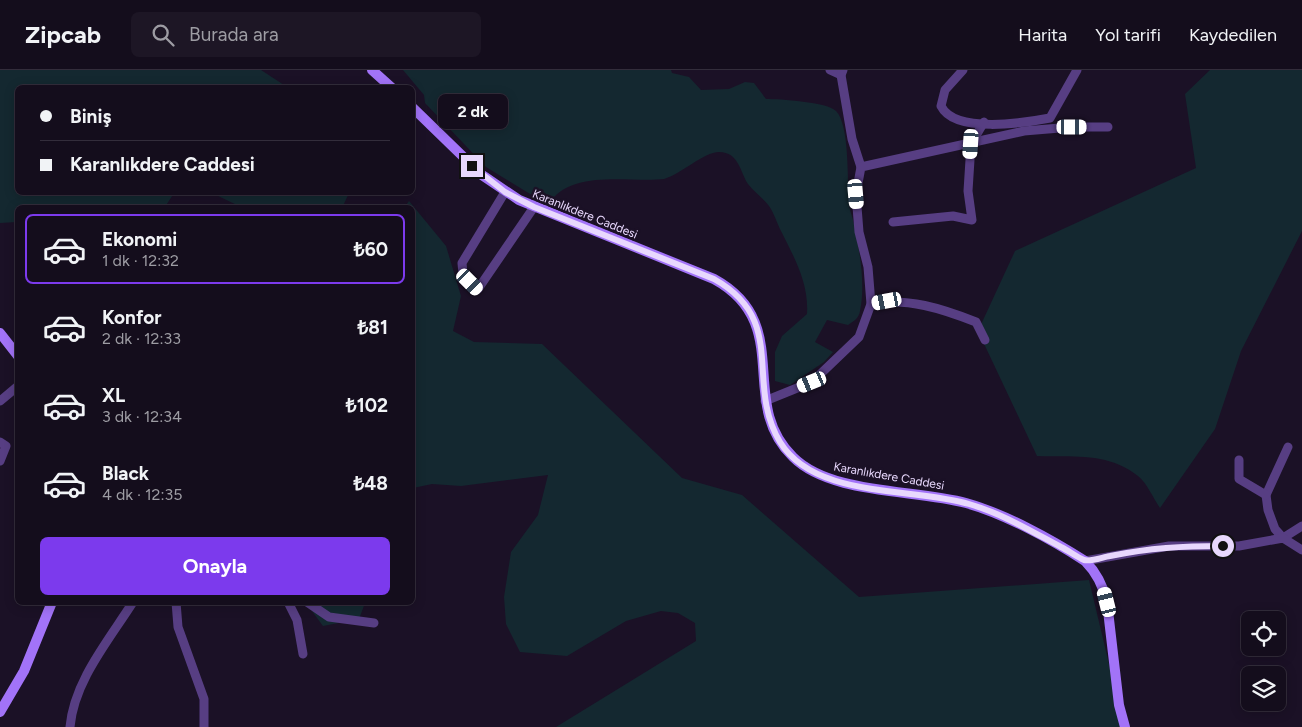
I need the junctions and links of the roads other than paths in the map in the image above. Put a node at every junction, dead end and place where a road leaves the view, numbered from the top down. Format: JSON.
{"nodes":[{"id":1,"x":372,"y":70,"type":"edge"},
{"id":2,"x":830,"y":70,"type":"edge"},
{"id":3,"x":963,"y":70,"type":"edge"},
{"id":4,"x":1077,"y":70,"type":"edge"},
{"id":5,"x":842,"y":73,"type":"edge"},
{"id":6,"x":389,"y":85,"type":"edge"},
{"id":7,"x":415,"y":110,"type":"edge"},
{"id":8,"x":984,"y":122,"type":"junction"},
{"id":9,"x":1108,"y":127,"type":"dead end"},
{"id":10,"x":971,"y":144,"type":"junction"},
{"id":11,"x":861,"y":167,"type":"junction"},
{"id":12,"x":505,"y":192,"type":"junction"},
{"id":13,"x":534,"y":207,"type":"junction"},
{"id":14,"x":893,"y":222,"type":"dead end"},
{"id":15,"x":871,"y":304,"type":"junction"},
{"id":16,"x":0,"y":333,"type":"edge"},
{"id":17,"x":985,"y":340,"type":"dead end"},
{"id":18,"x":15,"y":352,"type":"edge"},
{"id":19,"x":15,"y":388,"type":"edge"},
{"id":20,"x":0,"y":401,"type":"edge"},
{"id":21,"x":765,"y":401,"type":"junction"},
{"id":22,"x":0,"y":442,"type":"edge"},
{"id":23,"x":1288,"y":447,"type":"dead end"},
{"id":24,"x":1239,"y":460,"type":"dead end"},
{"id":25,"x":0,"y":461,"type":"edge"},
{"id":26,"x":1266,"y":495,"type":"junction"},
{"id":27,"x":1302,"y":526,"type":"edge"},
{"id":28,"x":1283,"y":538,"type":"junction"},
{"id":29,"x":1302,"y":550,"type":"edge"},
{"id":30,"x":1085,"y":561,"type":"junction"},
{"id":31,"x":51,"y":605,"type":"edge"},
{"id":32,"x":131,"y":605,"type":"edge"},
{"id":33,"x":176,"y":605,"type":"edge"},
{"id":34,"x":290,"y":605,"type":"edge"},
{"id":35,"x":311,"y":605,"type":"edge"},
{"id":36,"x":374,"y":623,"type":"dead end"},
{"id":37,"x":303,"y":654,"type":"dead end"},
{"id":38,"x":1,"y":707,"type":"edge"},
{"id":39,"x":70,"y":727,"type":"edge"},
{"id":40,"x":204,"y":727,"type":"edge"},
{"id":41,"x":1125,"y":727,"type":"edge"}],
"edges":[{"from":1,"to":6,"type":"main road"},
{"from":2,"to":5,"type":"street"},
{"from":3,"to":8,"type":"street"},
{"from":4,"to":8,"type":"street"},
{"from":5,"to":11,"type":"street"},
{"from":7,"to":12,"type":"main road","name":"Karanlıkdere Caddesi"},
{"from":8,"to":10,"type":"street"},
{"from":9,"to":10,"type":"street"},
{"from":10,"to":11,"type":"street"},
{"from":10,"to":14,"type":"street"},
{"from":11,"to":15,"type":"street"},
{"from":12,"to":13,"type":"main road","name":"Karanlıkdere Caddesi"},
{"from":12,"to":13,"type":"street"},
{"from":13,"to":21,"type":"main road","name":"Karanlıkdere Caddesi"},
{"from":15,"to":17,"type":"street"},
{"from":15,"to":21,"type":"street"},
{"from":16,"to":18,"type":"main road"},
{"from":19,"to":20,"type":"street"},
{"from":21,"to":30,"type":"main road","name":"Karanlıkdere Caddesi"},
{"from":22,"to":25,"type":"street"},
{"from":23,"to":26,"type":"street"},
{"from":24,"to":26,"type":"street"},
{"from":26,"to":28,"type":"street"},
{"from":27,"to":28,"type":"street"},
{"from":28,"to":29,"type":"street"},
{"from":28,"to":30,"type":"street"},
{"from":30,"to":41,"type":"main road","name":"Karanlıkdere Caddesi"},
{"from":31,"to":38,"type":"main road"},
{"from":32,"to":39,"type":"street"},
{"from":33,"to":40,"type":"street"},
{"from":34,"to":37,"type":"street"},
{"from":35,"to":36,"type":"street"}]}
